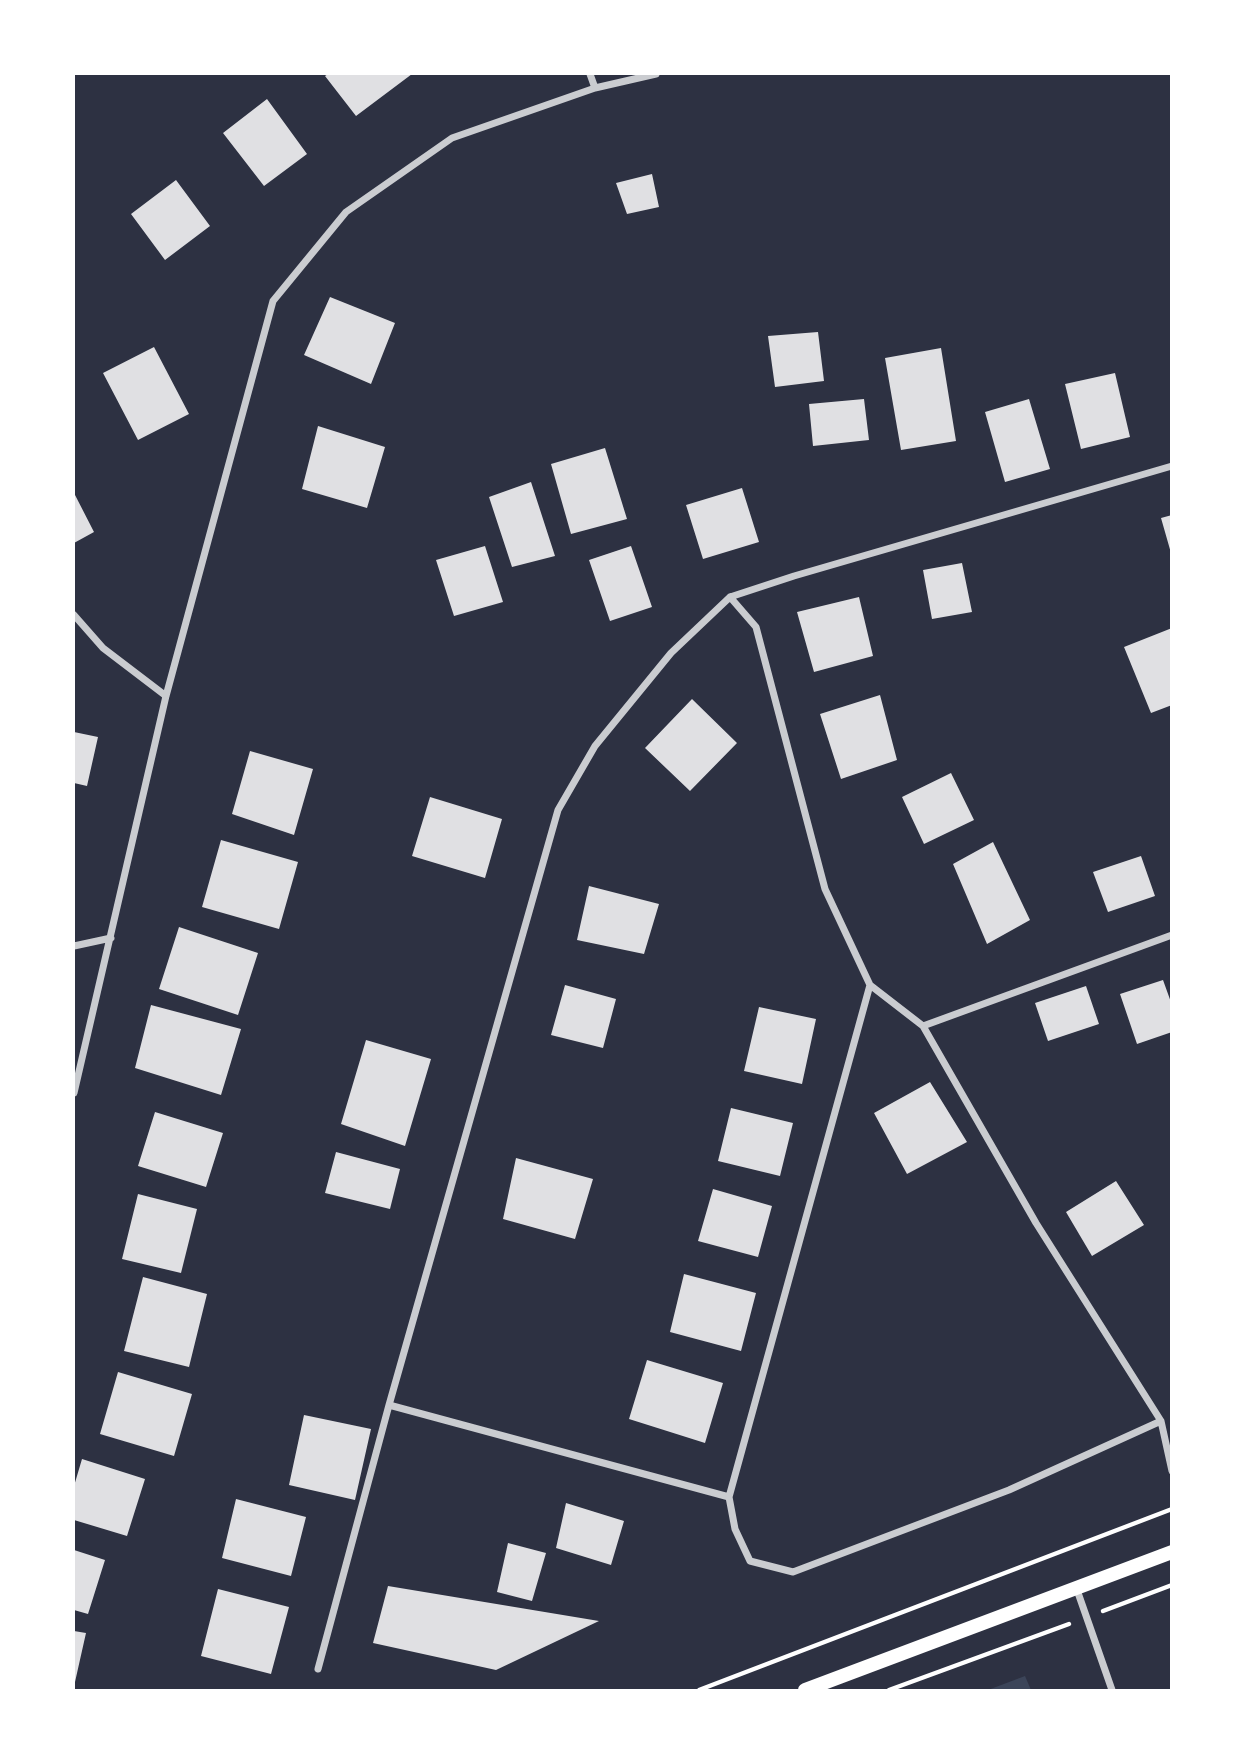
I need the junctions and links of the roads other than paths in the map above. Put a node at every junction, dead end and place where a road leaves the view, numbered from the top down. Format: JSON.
{"nodes":[{"id":1,"x":590,"y":74,"type":"edge"},
{"id":2,"x":656,"y":74,"type":"edge"},
{"id":3,"x":595,"y":88,"type":"junction"},
{"id":4,"x":1171,"y":466,"type":"edge"},
{"id":5,"x":730,"y":597,"type":"junction"},
{"id":6,"x":74,"y":615,"type":"edge"},
{"id":7,"x":166,"y":696,"type":"junction"},
{"id":8,"x":1171,"y":935,"type":"edge"},
{"id":9,"x":111,"y":938,"type":"junction"},
{"id":10,"x":74,"y":946,"type":"edge"},
{"id":11,"x":870,"y":985,"type":"junction"},
{"id":12,"x":923,"y":1026,"type":"junction"},
{"id":13,"x":74,"y":1093,"type":"edge"},
{"id":14,"x":389,"y":1405,"type":"junction"},
{"id":15,"x":1161,"y":1421,"type":"junction"},
{"id":16,"x":1171,"y":1471,"type":"edge"},
{"id":17,"x":729,"y":1497,"type":"junction"},
{"id":18,"x":1171,"y":1552,"type":"edge"},
{"id":19,"x":1076,"y":1587,"type":"junction"},
{"id":20,"x":318,"y":1669,"type":"dead end"},
{"id":21,"x":805,"y":1690,"type":"edge"},
{"id":22,"x":1112,"y":1690,"type":"edge"}],
"edges":[{"from":1,"to":3,"type":"street"},
{"from":2,"to":3,"type":"street"},
{"from":3,"to":7,"type":"street"},
{"from":4,"to":5,"type":"street"},
{"from":5,"to":11,"type":"street"},
{"from":5,"to":14,"type":"street"},
{"from":6,"to":7,"type":"street"},
{"from":7,"to":9,"type":"street"},
{"from":8,"to":12,"type":"street"},
{"from":9,"to":10,"type":"street"},
{"from":9,"to":13,"type":"street"},
{"from":11,"to":12,"type":"street"},
{"from":11,"to":17,"type":"street"},
{"from":12,"to":15,"type":"street"},
{"from":14,"to":17,"type":"street"},
{"from":14,"to":20,"type":"street"},
{"from":15,"to":16,"type":"street"},
{"from":15,"to":17,"type":"street"},
{"from":18,"to":19,"type":"main road"},
{"from":19,"to":21,"type":"main road"},
{"from":19,"to":22,"type":"street"}]}
